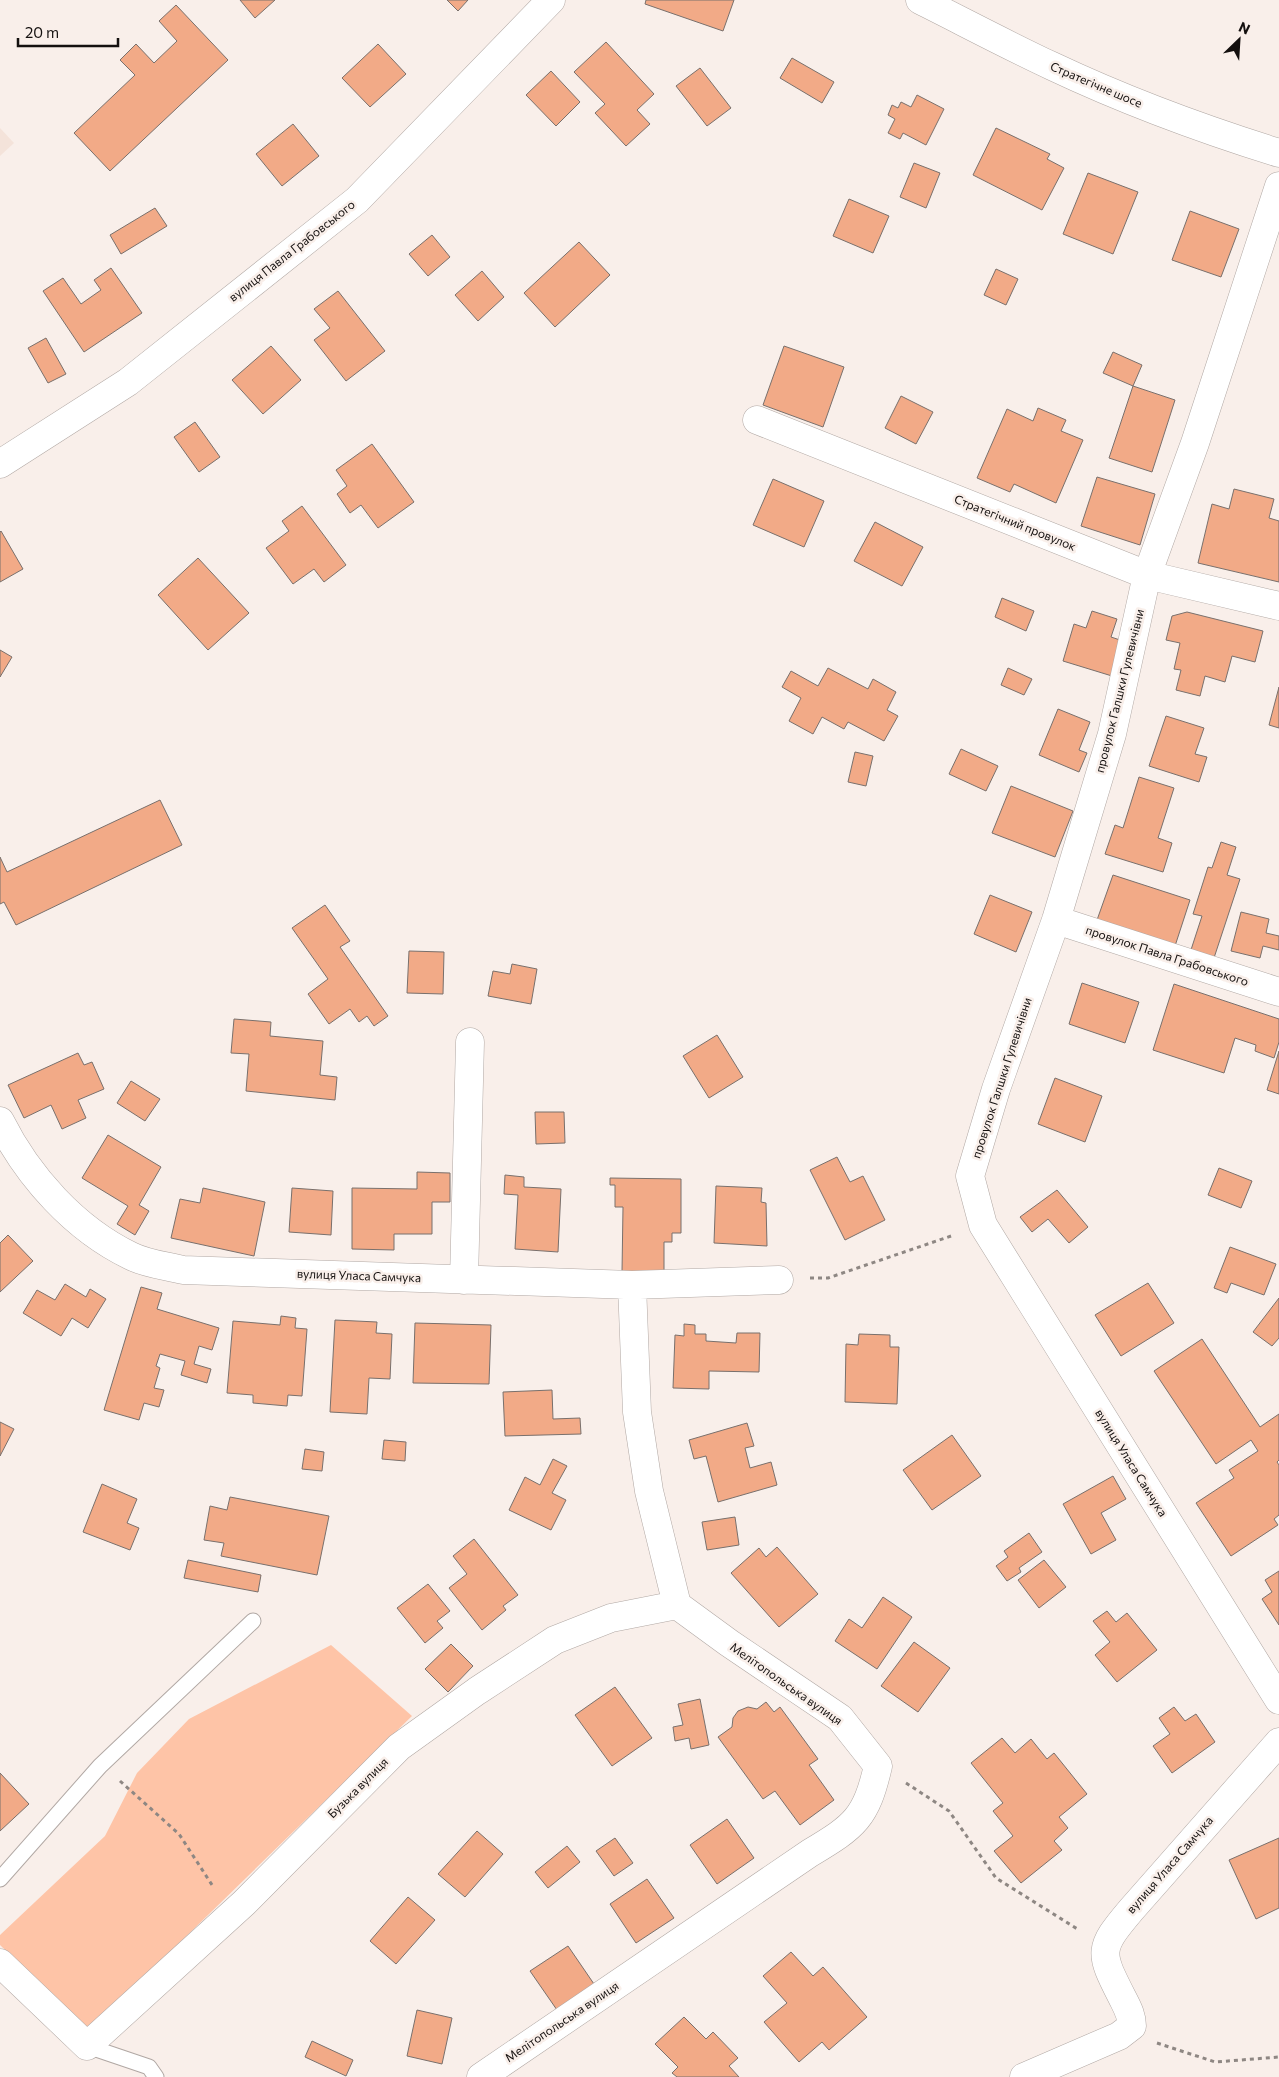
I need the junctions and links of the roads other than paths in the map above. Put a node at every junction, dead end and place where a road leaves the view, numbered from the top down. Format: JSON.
{"nodes":[{"id":1,"x":551,"y":0,"type":"edge"},
{"id":2,"x":920,"y":0,"type":"edge"},
{"id":3,"x":1279,"y":153,"type":"edge"},
{"id":4,"x":1279,"y":186,"type":"edge"},
{"id":5,"x":757,"y":420,"type":"dead end"},
{"id":6,"x":0,"y":464,"type":"edge"},
{"id":7,"x":1147,"y":576,"type":"junction"},
{"id":8,"x":1279,"y":606,"type":"edge"},
{"id":9,"x":1056,"y":920,"type":"junction"},
{"id":10,"x":1279,"y":992,"type":"edge"},
{"id":11,"x":470,"y":1042,"type":"dead end"},
{"id":12,"x":0,"y":1121,"type":"edge"},
{"id":13,"x":983,"y":1226,"type":"joint"},
{"id":14,"x":464,"y":1280,"type":"junction"},
{"id":15,"x":780,"y":1280,"type":"road end"},
{"id":16,"x":632,"y":1285,"type":"junction"},
{"id":17,"x":677,"y":1605,"type":"junction"},
{"id":18,"x":253,"y":1621,"type":"dead end"},
{"id":19,"x":1279,"y":1700,"type":"edge"},
{"id":20,"x":1279,"y":1742,"type":"edge"},
{"id":21,"x":0,"y":1879,"type":"edge"},
{"id":22,"x":0,"y":1963,"type":"edge"},
{"id":23,"x":87,"y":2046,"type":"junction"},
{"id":24,"x":156,"y":2077,"type":"edge"},
{"id":25,"x":481,"y":2077,"type":"edge"},
{"id":26,"x":1024,"y":2077,"type":"edge"}],
"edges":[{"from":1,"to":6,"type":"street","name":"вулиця Павла Грабовського"},
{"from":2,"to":3,"type":"street","name":"Стратегічне шосе"},
{"from":4,"to":7,"type":"street","name":"провулок Галшки Гулевичівни"},
{"from":5,"to":7,"type":"street","name":"Стратегічний провулок"},
{"from":7,"to":8,"type":"street","name":"Стратегічний провулок"},
{"from":7,"to":9,"type":"street","name":"провулок Галшки Гулевичівни"},
{"from":9,"to":10,"type":"street","name":"провулок Павла Грабовського"},
{"from":9,"to":13,"type":"street","name":"провулок Галшки Гулевичівни"},
{"from":11,"to":14,"type":"street"},
{"from":12,"to":14,"type":"street","name":"вулиця Уласа Самчука"},
{"from":13,"to":19,"type":"street","name":"вулиця Уласа Самчука"},
{"from":14,"to":16,"type":"street","name":"вулиця Уласа Самчука"},
{"from":15,"to":16,"type":"street","name":"вулиця Уласа Самчука"},
{"from":16,"to":17,"type":"street"},
{"from":17,"to":23,"type":"street","name":"Бузька вулиця"},
{"from":17,"to":25,"type":"street","name":"Мелітопольська вулиця"},
{"from":18,"to":21,"type":"lane"},
{"from":20,"to":26,"type":"street","name":"вулиця Уласа Самчука"},
{"from":22,"to":23,"type":"street"},
{"from":23,"to":24,"type":"lane"}]}
